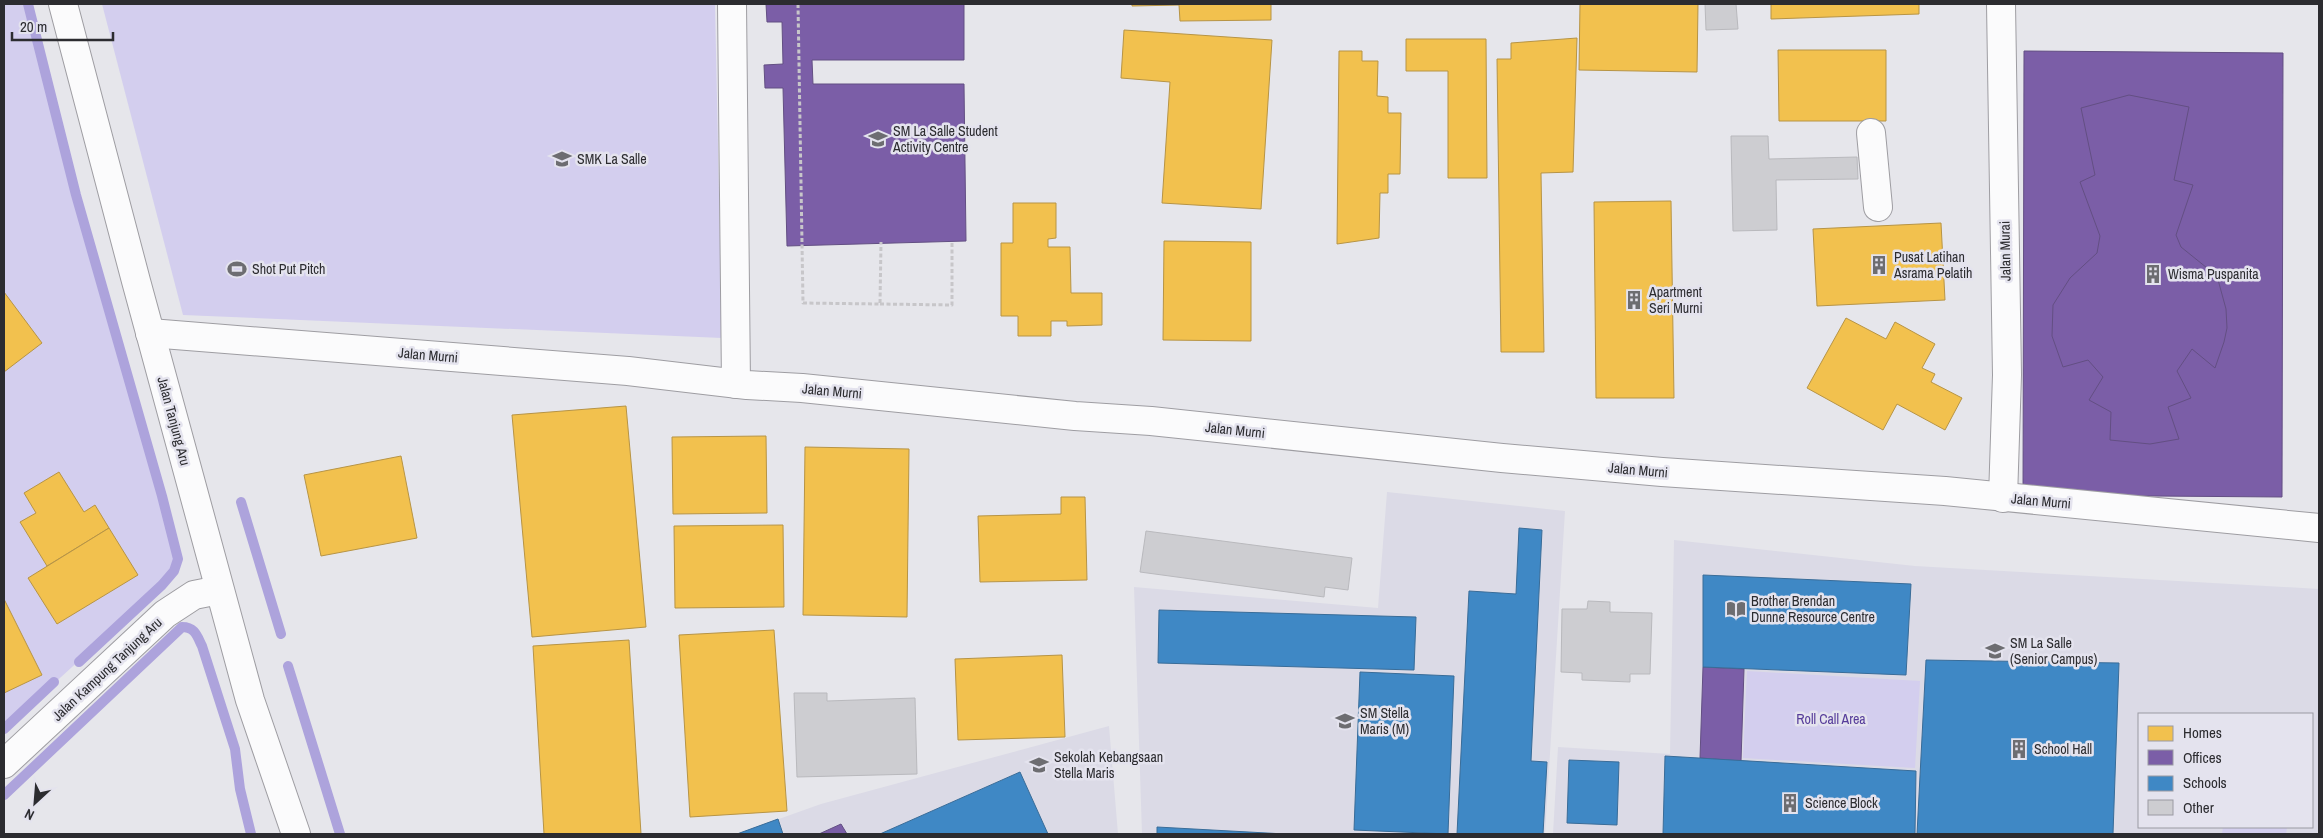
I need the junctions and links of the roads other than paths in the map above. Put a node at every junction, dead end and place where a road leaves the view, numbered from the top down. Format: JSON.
{"nodes":[{"id":1,"x":63,"y":4,"type":"edge"},
{"id":2,"x":732,"y":4,"type":"edge"},
{"id":3,"x":2001,"y":4,"type":"edge"},
{"id":4,"x":1871,"y":133,"type":"dead end"},
{"id":5,"x":1878,"y":207,"type":"dead end"},
{"id":6,"x":150,"y":333,"type":"junction"},
{"id":7,"x":736,"y":384,"type":"junction"},
{"id":8,"x":2003,"y":498,"type":"junction"},
{"id":9,"x":2319,"y":528,"type":"edge"},
{"id":10,"x":219,"y":590,"type":"junction"},
{"id":11,"x":4,"y":764,"type":"edge"},
{"id":12,"x":296,"y":834,"type":"edge"}],
"edges":[{"from":1,"to":6,"type":"street","name":"Jalan Tanjung Aru"},
{"from":2,"to":7,"type":"street"},
{"from":3,"to":8,"type":"street","name":"Jalan Murai"},
{"from":4,"to":5,"type":"street"},
{"from":6,"to":7,"type":"street","name":"Jalan Murni"},
{"from":6,"to":10,"type":"street","name":"Jalan Tanjung Aru"},
{"from":7,"to":8,"type":"street","name":"Jalan Murni"},
{"from":8,"to":9,"type":"street","name":"Jalan Murni"},
{"from":10,"to":11,"type":"street","name":"Jalan Kampung Tanjung Aru"},
{"from":10,"to":12,"type":"street","name":"Jalan Tanjung Aru"}]}
